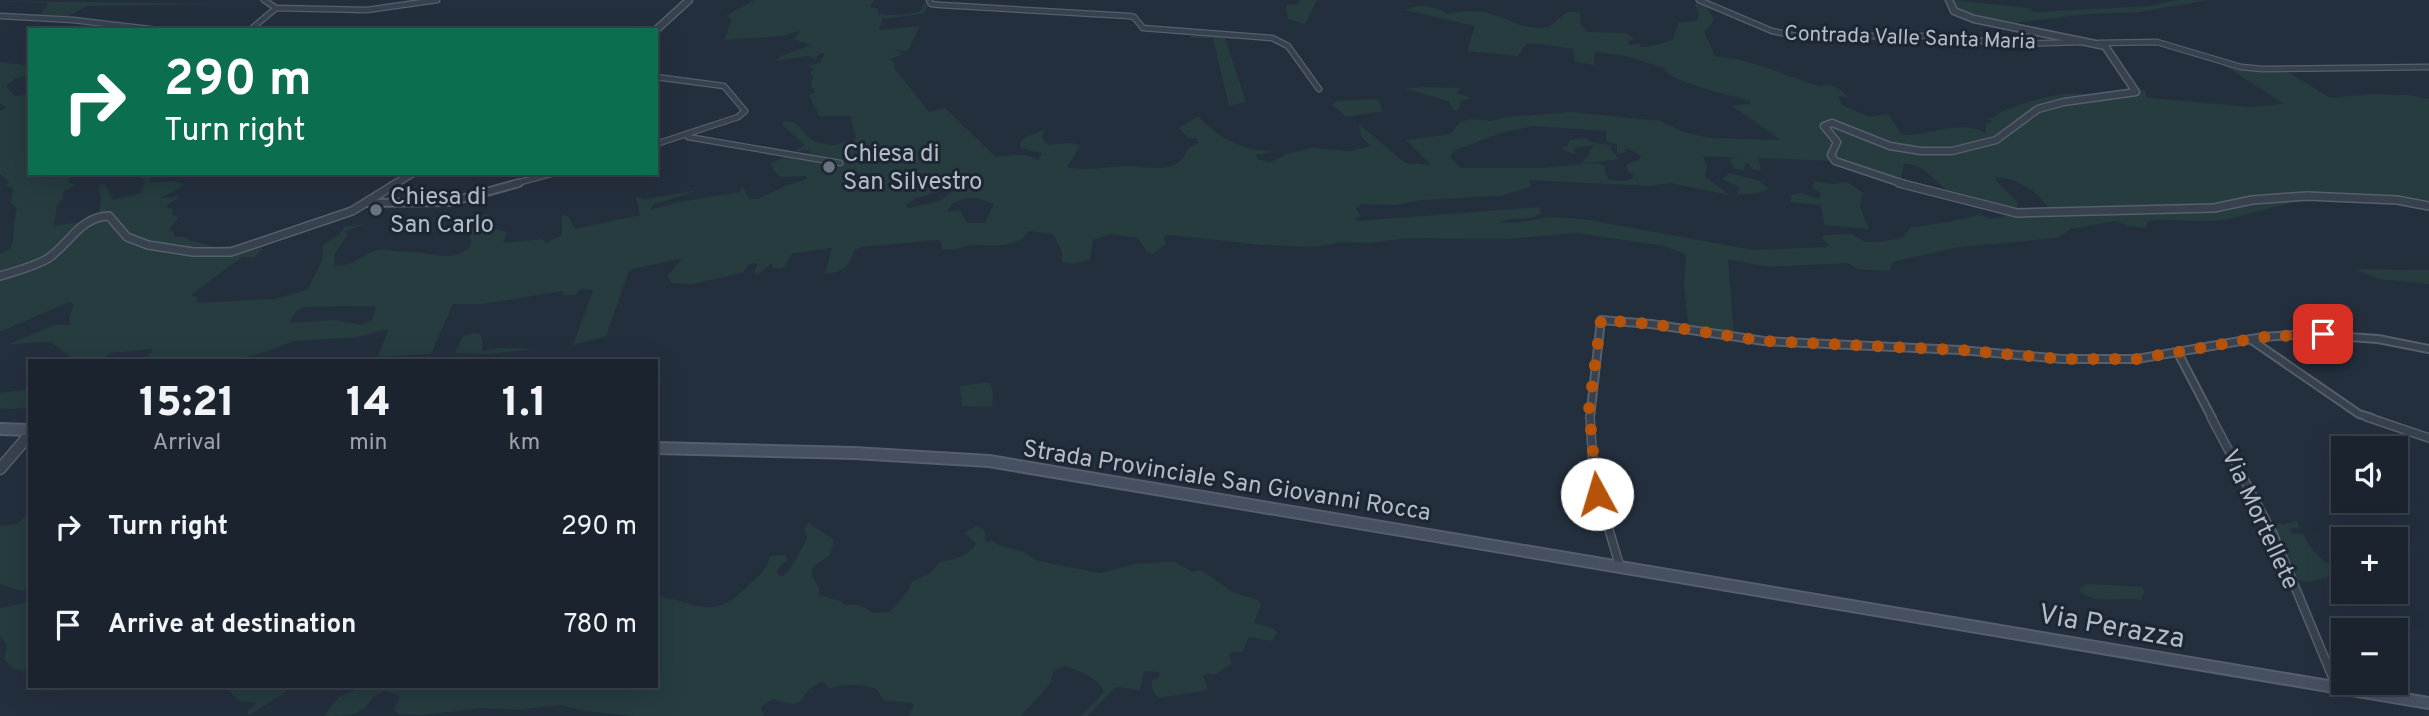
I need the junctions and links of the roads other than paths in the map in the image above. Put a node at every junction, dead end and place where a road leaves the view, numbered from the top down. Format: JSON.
{"nodes":[{"id":1,"x":264,"y":0,"type":"edge"},
{"id":2,"x":437,"y":0,"type":"edge"},
{"id":3,"x":689,"y":0,"type":"edge"},
{"id":4,"x":929,"y":0,"type":"edge"},
{"id":5,"x":1699,"y":0,"type":"edge"},
{"id":6,"x":1949,"y":0,"type":"edge"},
{"id":7,"x":276,"y":8,"type":"junction"},
{"id":8,"x":0,"y":16,"type":"edge"},
{"id":9,"x":141,"y":28,"type":"edge"},
{"id":10,"x":252,"y":28,"type":"edge"},
{"id":11,"x":658,"y":28,"type":"edge"},
{"id":12,"x":2085,"y":41,"type":"junction"},
{"id":13,"x":2094,"y":43,"type":"junction"},
{"id":14,"x":2429,"y":66,"type":"edge"},
{"id":15,"x":658,"y":77,"type":"edge"},
{"id":16,"x":1319,"y":89,"type":"dead end"},
{"id":17,"x":687,"y":136,"type":"junction"},
{"id":18,"x":658,"y":143,"type":"edge"},
{"id":19,"x":840,"y":163,"type":"dead end"},
{"id":20,"x":410,"y":175,"type":"edge"},
{"id":21,"x":547,"y":175,"type":"edge"},
{"id":22,"x":366,"y":203,"type":"junction"},
{"id":23,"x":2429,"y":206,"type":"edge"},
{"id":24,"x":0,"y":276,"type":"edge"},
{"id":25,"x":2250,"y":339,"type":"junction"},
{"id":26,"x":2429,"y":349,"type":"edge"},
{"id":27,"x":2178,"y":353,"type":"junction"},
{"id":28,"x":0,"y":429,"type":"edge"},
{"id":29,"x":28,"y":432,"type":"edge"},
{"id":30,"x":28,"y":434,"type":"edge"},
{"id":31,"x":2429,"y":439,"type":"edge"},
{"id":32,"x":658,"y":448,"type":"edge"},
{"id":33,"x":0,"y":469,"type":"edge"},
{"id":34,"x":1620,"y":567,"type":"junction"},
{"id":35,"x":1787,"y":595,"type":"joint"},
{"id":36,"x":2331,"y":674,"type":"edge"},
{"id":37,"x":2331,"y":687,"type":"edge"},
{"id":38,"x":2380,"y":695,"type":"edge"},
{"id":39,"x":2429,"y":703,"type":"edge"}],
"edges":[{"from":1,"to":7,"type":"street"},
{"from":2,"to":7,"type":"street"},
{"from":3,"to":11,"type":"street"},
{"from":4,"to":16,"type":"street"},
{"from":5,"to":12,"type":"street","name":"Contrada Valle Santa Maria"},
{"from":6,"to":12,"type":"street"},
{"from":7,"to":10,"type":"street"},
{"from":8,"to":9,"type":"street"},
{"from":12,"to":13,"type":"street"},
{"from":13,"to":14,"type":"street"},
{"from":13,"to":23,"type":"street"},
{"from":15,"to":17,"type":"street"},
{"from":17,"to":18,"type":"street"},
{"from":17,"to":19,"type":"street"},
{"from":20,"to":22,"type":"street"},
{"from":21,"to":22,"type":"street"},
{"from":22,"to":24,"type":"street"},
{"from":25,"to":26,"type":"street"},
{"from":25,"to":27,"type":"street"},
{"from":25,"to":31,"type":"street"},
{"from":27,"to":34,"type":"street"},
{"from":27,"to":36,"type":"street","name":"Via Mortellete"},
{"from":28,"to":29,"type":"main road"},
{"from":30,"to":33,"type":"street"},
{"from":32,"to":34,"type":"main road","name":"Strada Provinciale San Giovanni Rocca"},
{"from":34,"to":35,"type":"main road","name":"Strada Provinciale San Giovanni Rocca"},
{"from":35,"to":37,"type":"main road","name":"Via Perazza"},
{"from":38,"to":39,"type":"main road","name":"Via Perazza"}]}
